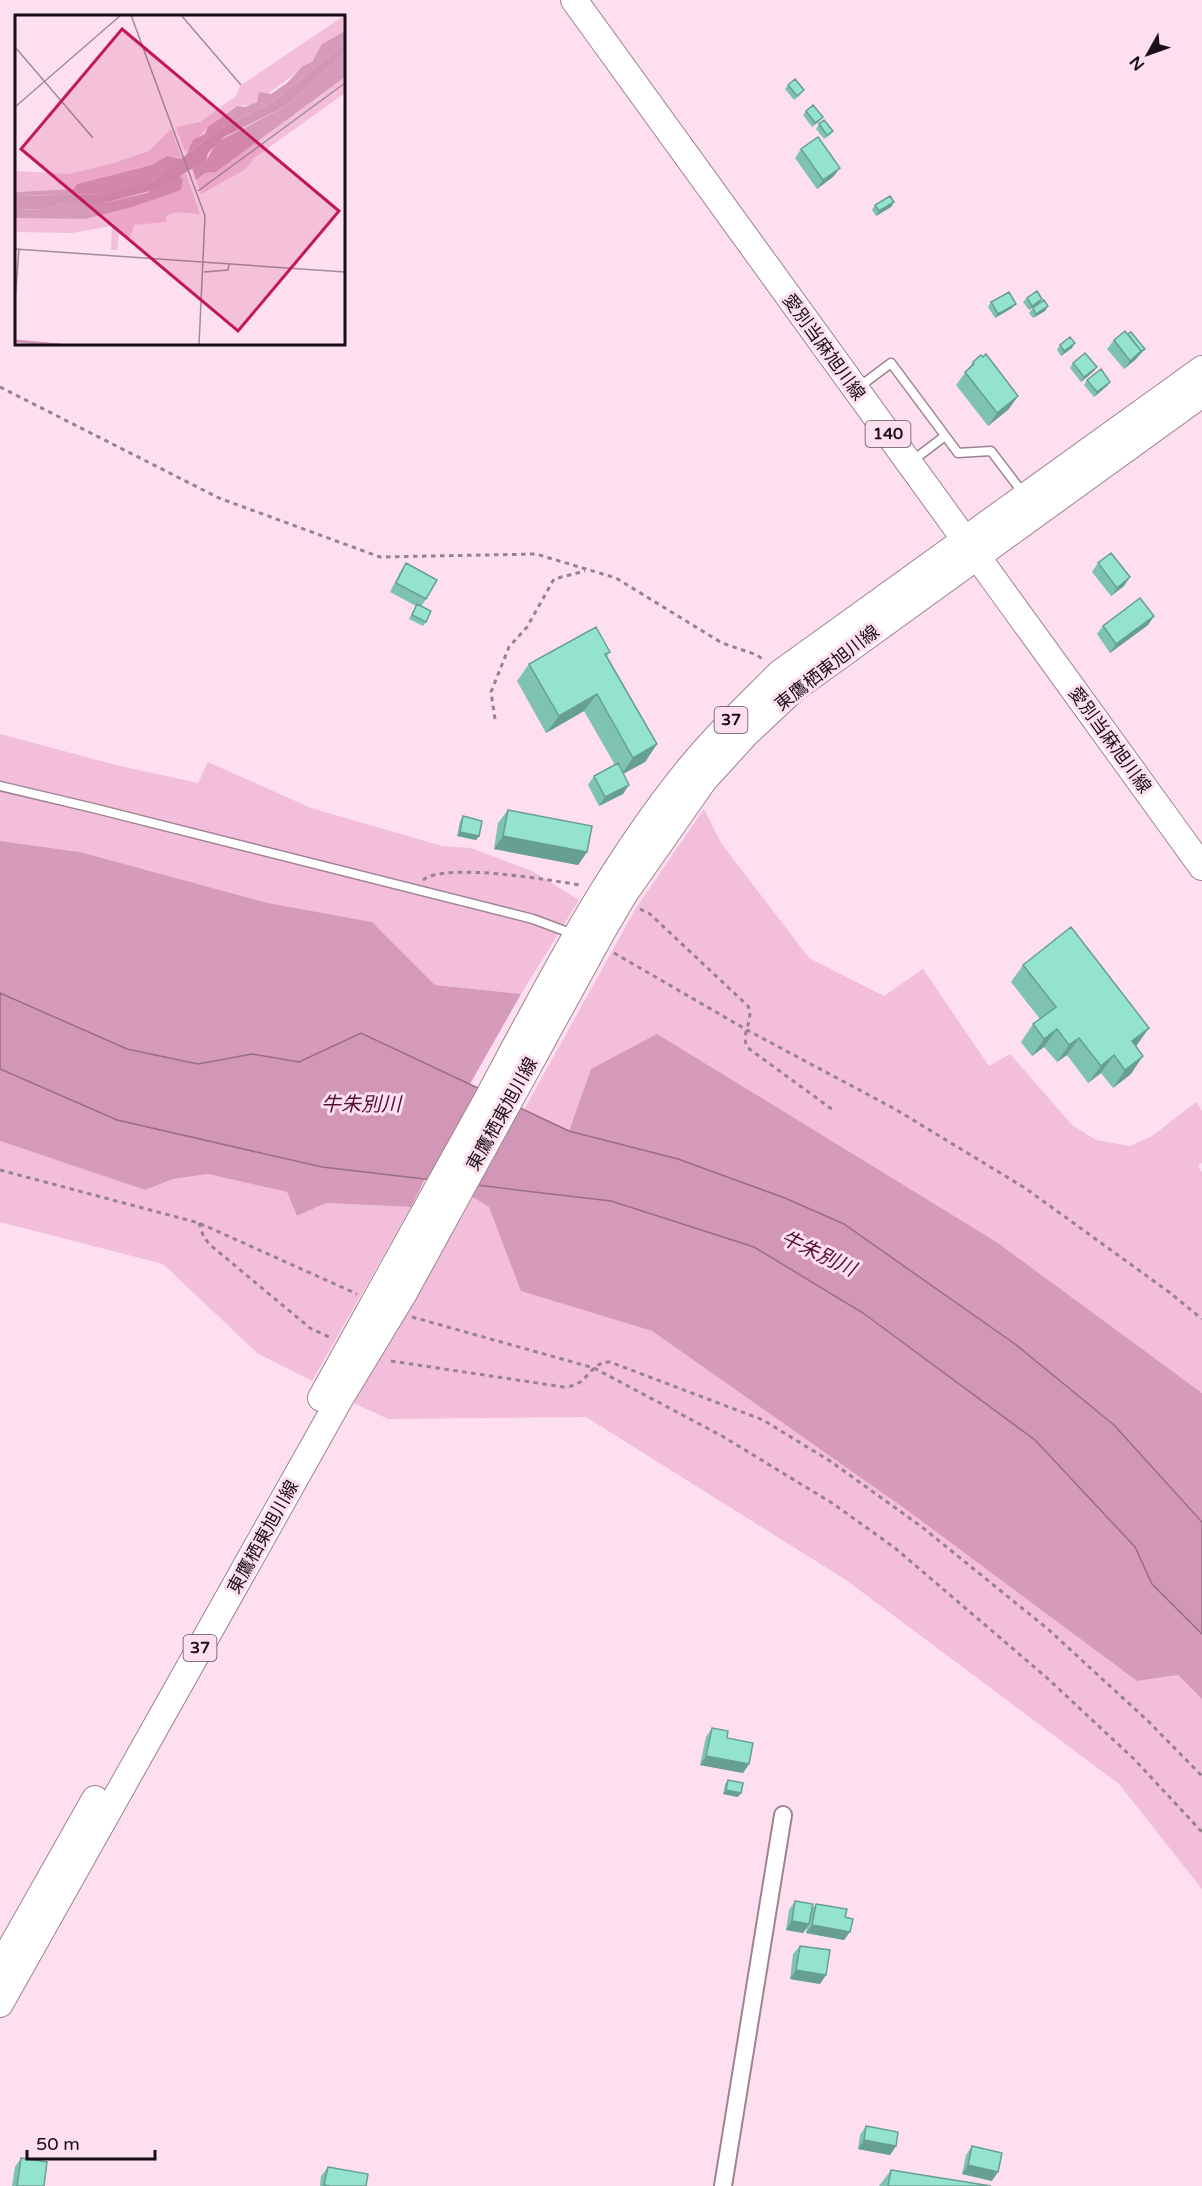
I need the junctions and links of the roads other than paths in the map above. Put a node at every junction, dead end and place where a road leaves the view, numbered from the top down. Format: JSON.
{"nodes":[{"id":1,"x":574,"y":0,"type":"edge"},
{"id":2,"x":1202,"y":369,"type":"edge"},
{"id":3,"x":855,"y":390,"type":"junction"},
{"id":4,"x":1202,"y":394,"type":"edge"},
{"id":5,"x":945,"y":436,"type":"junction"},
{"id":6,"x":909,"y":463,"type":"junction"},
{"id":7,"x":1026,"y":496,"type":"junction"},
{"id":8,"x":971,"y":549,"type":"junction"},
{"id":9,"x":0,"y":786,"type":"edge"},
{"id":10,"x":1202,"y":867,"type":"edge"},
{"id":11,"x":586,"y":940,"type":"junction"},
{"id":12,"x":389,"y":1298,"type":"junction"},
{"id":13,"x":783,"y":1815,"type":"dead end"},
{"id":14,"x":0,"y":1967,"type":"edge"},
{"id":15,"x":0,"y":2004,"type":"edge"},
{"id":16,"x":723,"y":2186,"type":"edge"}],
"edges":[{"from":1,"to":3,"type":"main road","name":"愛別当麻旭川線","number":"140"},
{"from":2,"to":7,"type":"main road","name":"東鷹栖東旭川線","number":"37"},
{"from":3,"to":5,"type":"lane"},
{"from":3,"to":6,"type":"main road","name":"愛別当麻旭川線","number":"140"},
{"from":4,"to":8,"type":"main road","name":"東鷹栖東旭川線","number":"37"},
{"from":5,"to":6,"type":"lane"},
{"from":5,"to":7,"type":"lane"},
{"from":6,"to":8,"type":"main road","name":"愛別当麻旭川線","number":"140"},
{"from":7,"to":8,"type":"main road","name":"東鷹栖東旭川線","number":"37"},
{"from":8,"to":10,"type":"main road","name":"愛別当麻旭川線","number":"140"},
{"from":8,"to":11,"type":"main road","name":"東鷹栖東旭川線","number":"37"},
{"from":8,"to":11,"type":"main road","name":"東鷹栖東旭川線","number":"37"},
{"from":9,"to":11,"type":"lane"},
{"from":11,"to":12,"type":"main road","name":"東鷹栖東旭川線","number":"37"},
{"from":12,"to":14,"type":"main road","name":"東鷹栖東旭川線","number":"37"},
{"from":12,"to":15,"type":"main road","name":"東鷹栖東旭川線","number":"37"},
{"from":13,"to":16,"type":"street"}]}
